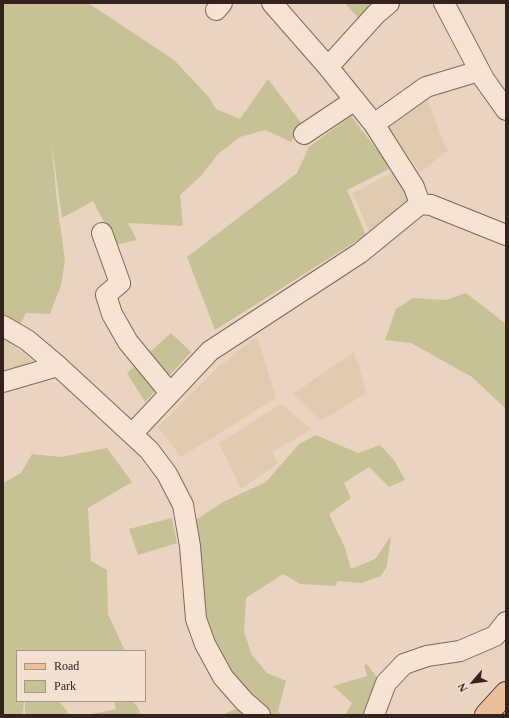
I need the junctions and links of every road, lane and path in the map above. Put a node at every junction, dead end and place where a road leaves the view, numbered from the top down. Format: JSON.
{"nodes":[{"id":1,"x":272,"y":3,"type":"edge"},
{"id":2,"x":390,"y":3,"type":"edge"},
{"id":3,"x":444,"y":3,"type":"edge"},
{"id":4,"x":328,"y":68,"type":"junction"},
{"id":5,"x":479,"y":71,"type":"junction"},
{"id":6,"x":355,"y":100,"type":"junction"},
{"id":7,"x":506,"y":110,"type":"edge"},
{"id":8,"x":374,"y":124,"type":"junction"},
{"id":9,"x":304,"y":134,"type":"dead end"},
{"id":10,"x":420,"y":204,"type":"junction"},
{"id":11,"x":102,"y":233,"type":"dead end"},
{"id":12,"x":506,"y":235,"type":"edge"},
{"id":13,"x":3,"y":326,"type":"edge"},
{"id":14,"x":58,"y":366,"type":"junction"},
{"id":15,"x":3,"y":382,"type":"edge"},
{"id":16,"x":170,"y":393,"type":"junction"},
{"id":17,"x":132,"y":434,"type":"junction"},
{"id":18,"x":506,"y":622,"type":"edge"},
{"id":19,"x":506,"y":694,"type":"edge"},
{"id":20,"x":260,"y":715,"type":"edge"},
{"id":21,"x":374,"y":715,"type":"edge"},
{"id":22,"x":486,"y":715,"type":"edge"}],
"edges":[{"from":1,"to":4,"type":"street"},
{"from":2,"to":4,"type":"street"},
{"from":3,"to":5,"type":"street"},
{"from":4,"to":6,"type":"street"},
{"from":5,"to":7,"type":"street"},
{"from":5,"to":8,"type":"street"},
{"from":6,"to":8,"type":"street"},
{"from":6,"to":9,"type":"street"},
{"from":8,"to":10,"type":"street"},
{"from":10,"to":12,"type":"street"},
{"from":10,"to":16,"type":"street"},
{"from":11,"to":16,"type":"street"},
{"from":13,"to":14,"type":"street"},
{"from":14,"to":15,"type":"street"},
{"from":14,"to":17,"type":"street"},
{"from":16,"to":17,"type":"street"},
{"from":17,"to":20,"type":"street"},
{"from":18,"to":21,"type":"street"},
{"from":19,"to":22,"type":"main road"}]}
